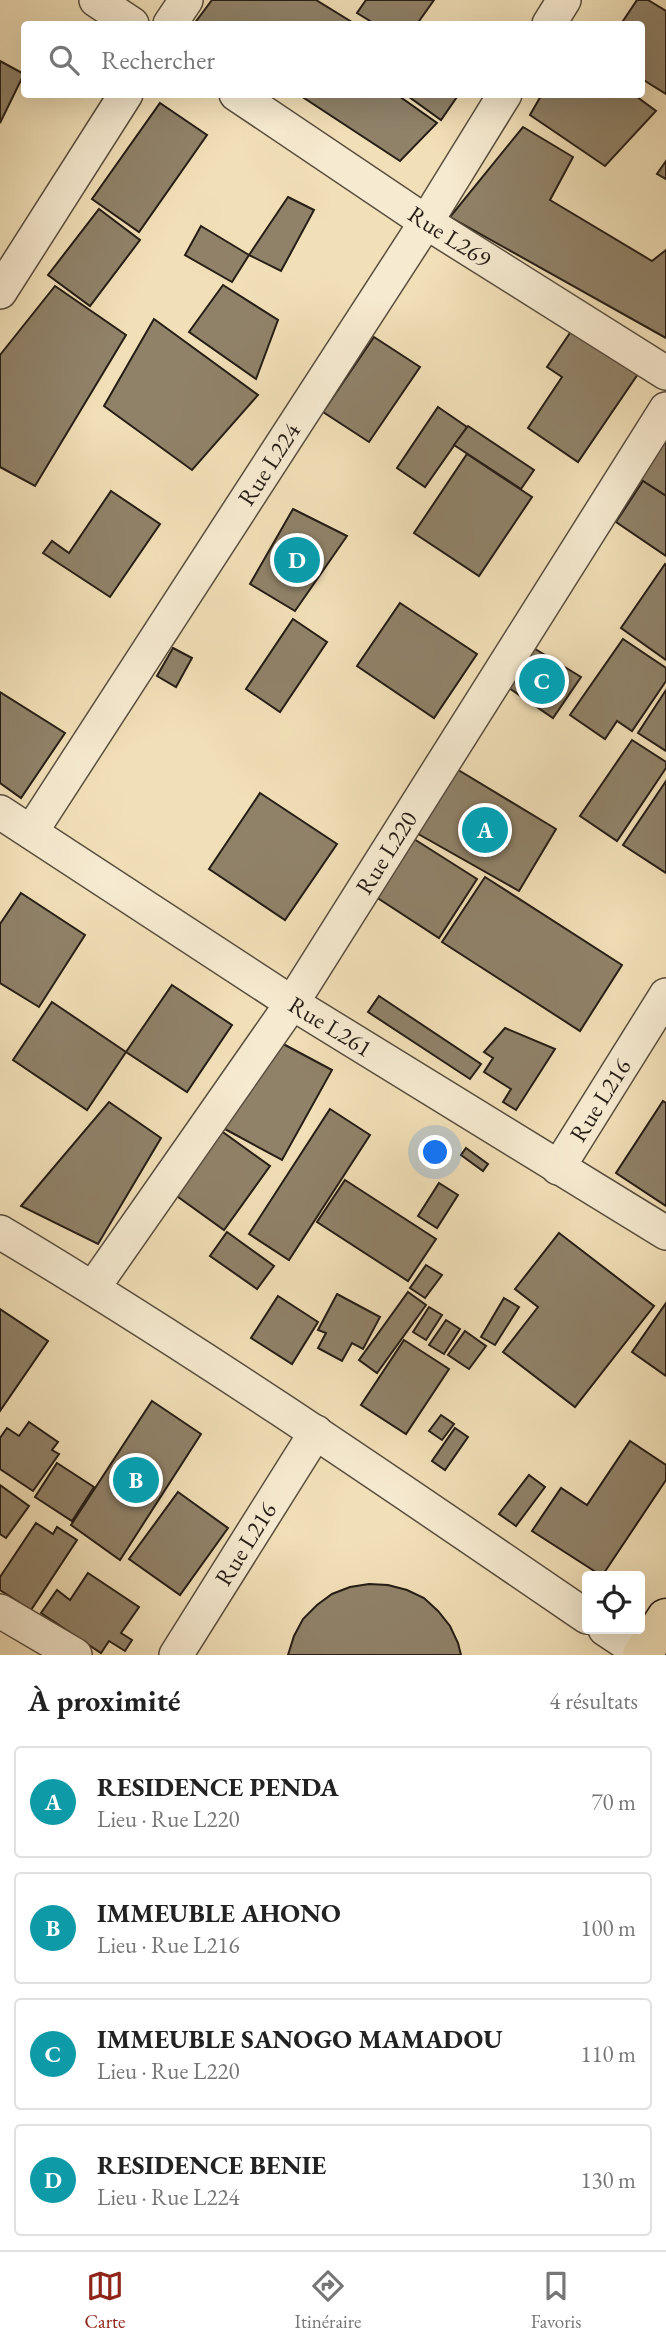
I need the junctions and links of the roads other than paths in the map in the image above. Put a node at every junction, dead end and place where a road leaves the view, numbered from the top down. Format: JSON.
{"nodes":[{"id":1,"x":96,"y":0,"type":"edge"},
{"id":2,"x":186,"y":0,"type":"edge"},
{"id":3,"x":564,"y":0,"type":"edge"},
{"id":4,"x":128,"y":21,"type":"edge"},
{"id":5,"x":172,"y":21,"type":"edge"},
{"id":6,"x":550,"y":21,"type":"edge"},
{"id":7,"x":123,"y":98,"type":"edge"},
{"id":8,"x":242,"y":98,"type":"edge"},
{"id":9,"x":503,"y":98,"type":"edge"},
{"id":10,"x":426,"y":222,"type":"junction"},
{"id":11,"x":0,"y":292,"type":"edge"},
{"id":12,"x":666,"y":373,"type":"edge"},
{"id":13,"x":666,"y":409,"type":"edge"},
{"id":14,"x":0,"y":811,"type":"edge"},
{"id":15,"x":31,"y":832,"type":"junction"},
{"id":16,"x":666,"y":995,"type":"edge"},
{"id":17,"x":292,"y":1003,"type":"junction"},
{"id":18,"x":558,"y":1168,"type":"junction"},
{"id":19,"x":0,"y":1232,"type":"edge"},
{"id":20,"x":666,"y":1233,"type":"edge"},
{"id":21,"x":93,"y":1288,"type":"junction"},
{"id":22,"x":316,"y":1432,"type":"junction"},
{"id":23,"x":0,"y":1611,"type":"edge"},
{"id":24,"x":582,"y":1614,"type":"edge"},
{"id":25,"x":666,"y":1618,"type":"edge"},
{"id":26,"x":612,"y":1634,"type":"edge"},
{"id":27,"x":75,"y":1655,"type":"edge"},
{"id":28,"x":176,"y":1655,"type":"edge"},
{"id":29,"x":643,"y":1655,"type":"edge"}],
"edges":[{"from":1,"to":4,"type":"street"},
{"from":2,"to":5,"type":"street"},
{"from":3,"to":6,"type":"street"},
{"from":7,"to":11,"type":"street"},
{"from":8,"to":10,"type":"street","name":"Rue L269"},
{"from":9,"to":10,"type":"street","name":"Rue L224"},
{"from":10,"to":12,"type":"street","name":"Rue L269"},
{"from":10,"to":15,"type":"street","name":"Rue L224"},
{"from":13,"to":17,"type":"street","name":"Rue L220"},
{"from":14,"to":15,"type":"street","name":"Rue L261"},
{"from":15,"to":17,"type":"street","name":"Rue L261"},
{"from":16,"to":18,"type":"street","name":"Rue L216"},
{"from":17,"to":18,"type":"street","name":"Rue L261"},
{"from":17,"to":21,"type":"street","name":"Rue L220"},
{"from":18,"to":20,"type":"street","name":"Rue L261"},
{"from":19,"to":21,"type":"street"},
{"from":21,"to":22,"type":"street"},
{"from":22,"to":24,"type":"street"},
{"from":22,"to":28,"type":"street","name":"Rue L216"},
{"from":23,"to":27,"type":"street"},
{"from":25,"to":29,"type":"main road"},
{"from":26,"to":29,"type":"street"}]}
